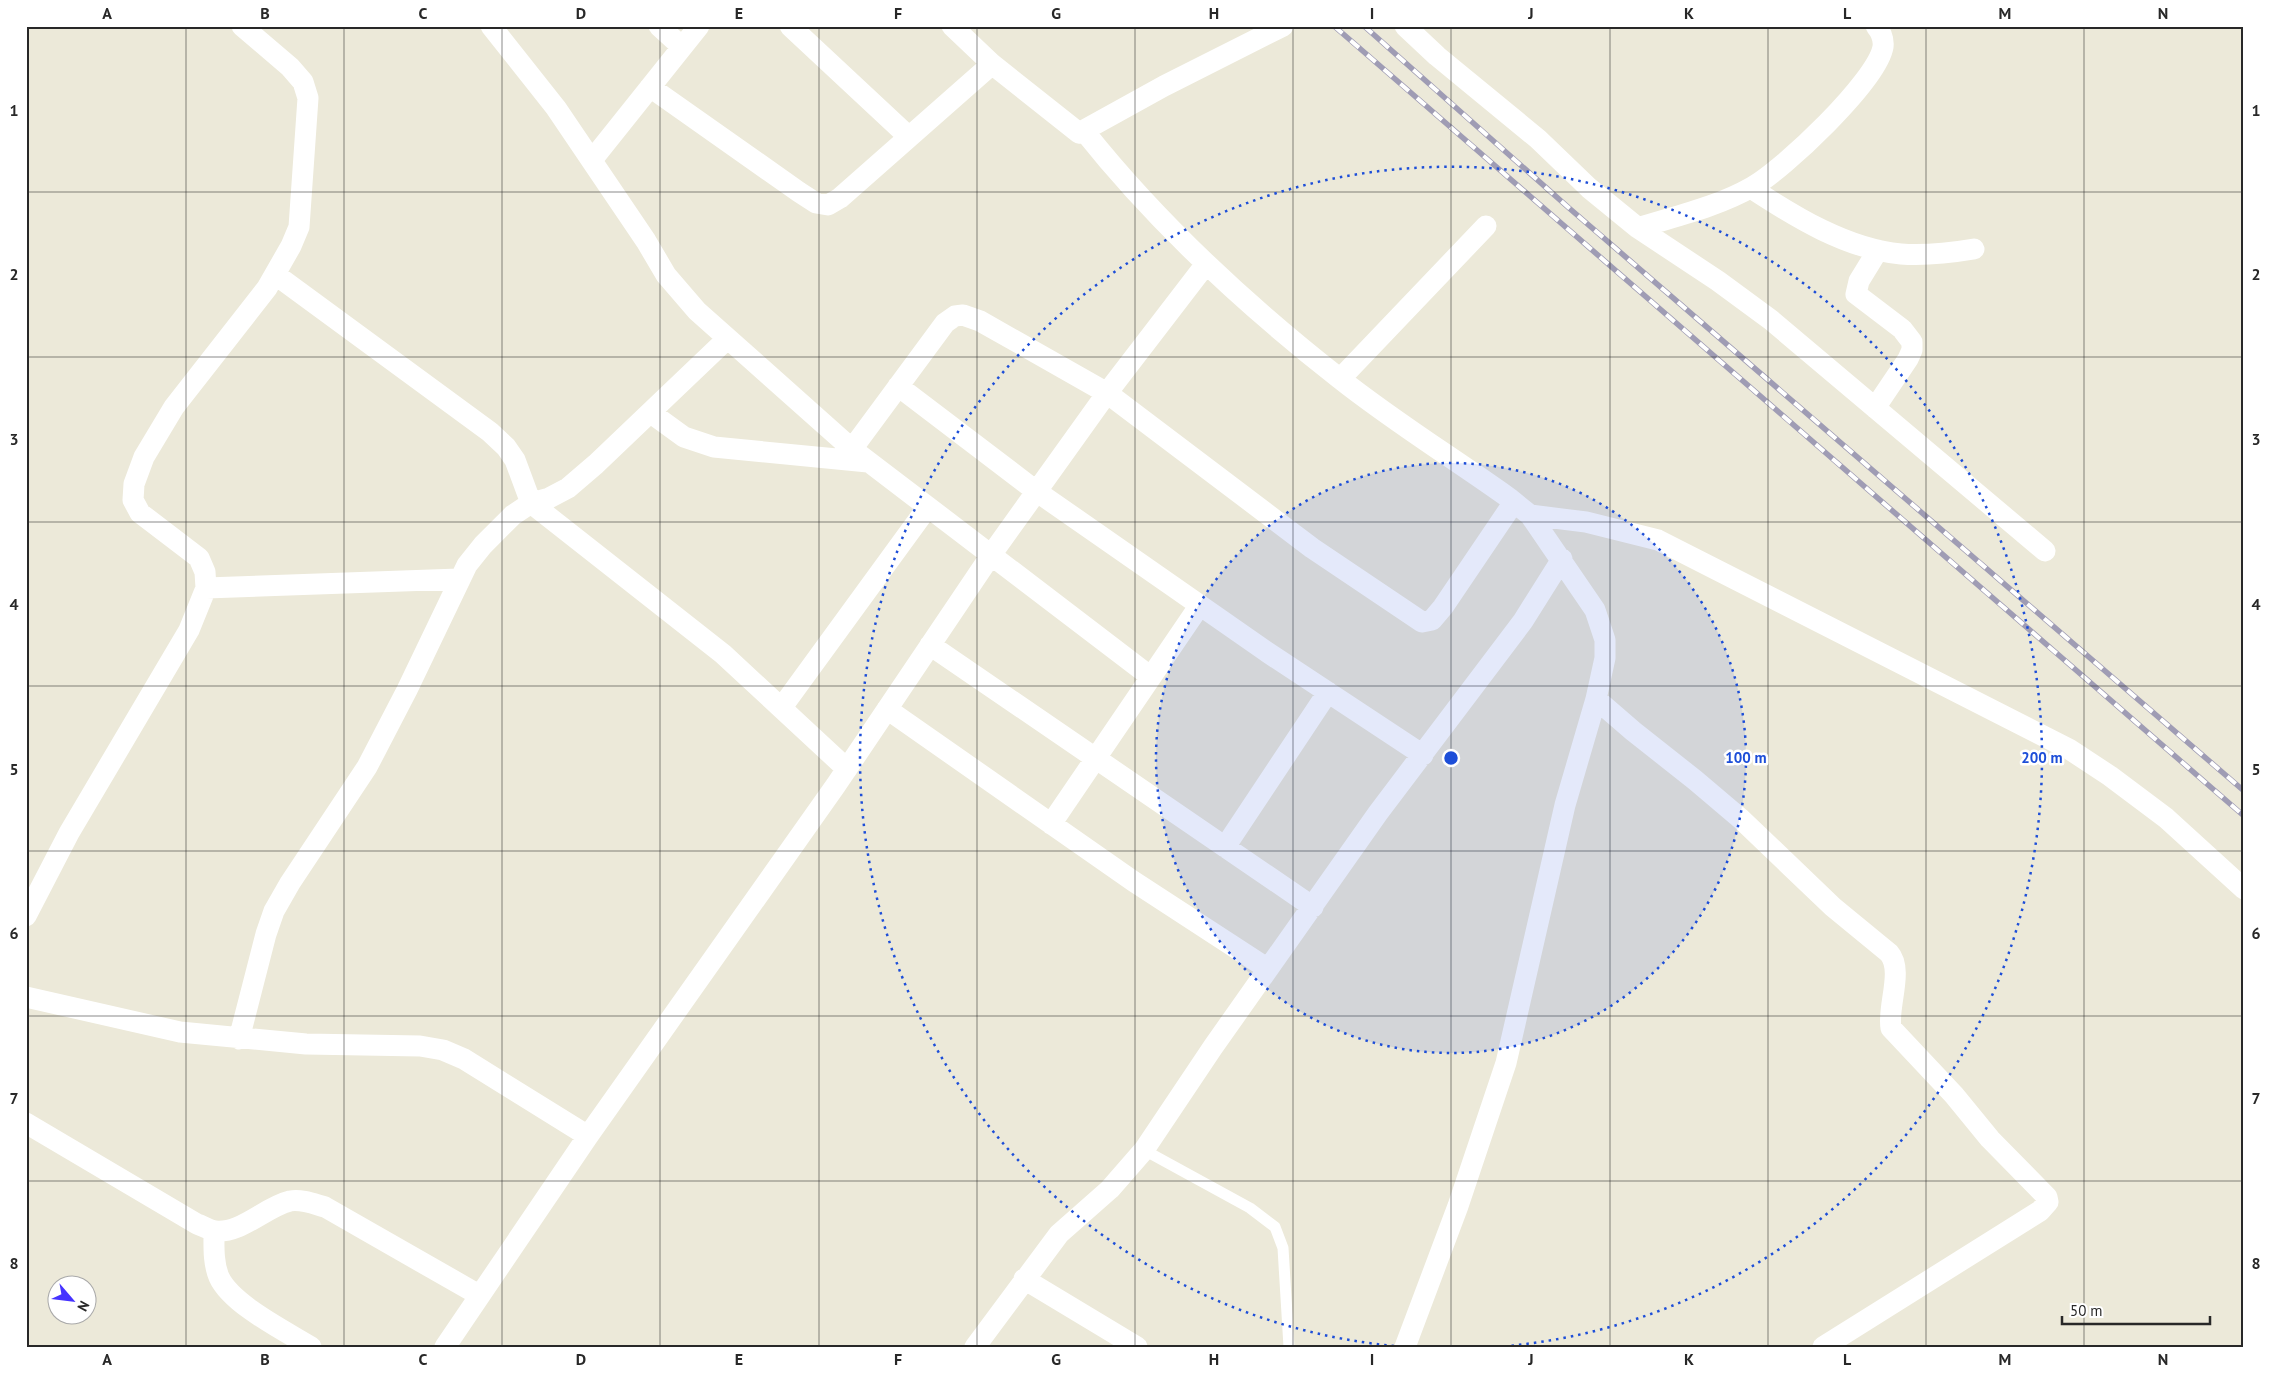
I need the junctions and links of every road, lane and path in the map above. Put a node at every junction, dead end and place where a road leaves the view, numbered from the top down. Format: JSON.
{"nodes":[{"id":1,"x":242,"y":26,"type":"edge"},
{"id":2,"x":491,"y":26,"type":"edge"},
{"id":3,"x":658,"y":26,"type":"edge"},
{"id":4,"x":699,"y":26,"type":"edge"},
{"id":5,"x":790,"y":26,"type":"edge"},
{"id":6,"x":952,"y":26,"type":"edge"},
{"id":7,"x":1282,"y":26,"type":"edge"},
{"id":8,"x":1405,"y":26,"type":"edge"},
{"id":9,"x":1876,"y":26,"type":"edge"},
{"id":10,"x":682,"y":47,"type":"junction"},
{"id":11,"x":992,"y":64,"type":"junction"},
{"id":12,"x":650,"y":87,"type":"junction"},
{"id":13,"x":1084,"y":131,"type":"junction"},
{"id":14,"x":909,"y":137,"type":"junction"},
{"id":15,"x":592,"y":160,"type":"junction"},
{"id":16,"x":1750,"y":188,"type":"junction"},
{"id":17,"x":1486,"y":226,"type":"dead end"},
{"id":18,"x":1638,"y":228,"type":"junction"},
{"id":19,"x":1974,"y":249,"type":"dead end"},
{"id":20,"x":1878,"y":250,"type":"junction"},
{"id":21,"x":1206,"y":264,"type":"junction"},
{"id":22,"x":276,"y":276,"type":"junction"},
{"id":23,"x":727,"y":339,"type":"junction"},
{"id":24,"x":1340,"y":379,"type":"junction"},
{"id":25,"x":898,"y":386,"type":"junction"},
{"id":26,"x":1107,"y":393,"type":"junction"},
{"id":27,"x":1875,"y":408,"type":"junction"},
{"id":28,"x":651,"y":413,"type":"junction"},
{"id":29,"x":852,"y":449,"type":"junction"},
{"id":30,"x":868,"y":462,"type":"junction"},
{"id":31,"x":1036,"y":492,"type":"junction"},
{"id":32,"x":1514,"y":502,"type":"junction"},
{"id":33,"x":531,"y":503,"type":"junction"},
{"id":34,"x":927,"y":508,"type":"junction"},
{"id":35,"x":1530,"y":515,"type":"junction"},
{"id":36,"x":2045,"y":551,"type":"dead end"},
{"id":37,"x":991,"y":555,"type":"junction"},
{"id":38,"x":1562,"y":559,"type":"junction"},
{"id":39,"x":459,"y":579,"type":"junction"},
{"id":40,"x":206,"y":588,"type":"junction"},
{"id":41,"x":1200,"y":605,"type":"junction"},
{"id":42,"x":930,"y":645,"type":"junction"},
{"id":43,"x":1151,"y":677,"type":"junction"},
{"id":44,"x":1328,"y":692,"type":"junction"},
{"id":45,"x":1596,"y":699,"type":"junction"},
{"id":46,"x":782,"y":707,"type":"junction"},
{"id":47,"x":887,"y":709,"type":"junction"},
{"id":48,"x":1423,"y":755,"type":"junction"},
{"id":49,"x":1095,"y":758,"type":"junction"},
{"id":50,"x":847,"y":769,"type":"junction"},
{"id":51,"x":1052,"y":824,"type":"junction"},
{"id":52,"x":1225,"y":847,"type":"junction"},
{"id":53,"x":2244,"y":889,"type":"edge"},
{"id":54,"x":1312,"y":907,"type":"junction"},
{"id":55,"x":26,"y":916,"type":"edge"},
{"id":56,"x":1268,"y":969,"type":"junction"},
{"id":57,"x":26,"y":997,"type":"edge"},
{"id":58,"x":239,"y":1039,"type":"junction"},
{"id":59,"x":26,"y":1122,"type":"edge"},
{"id":60,"x":588,"y":1136,"type":"junction"},
{"id":61,"x":1144,"y":1150,"type":"junction"},
{"id":62,"x":214,"y":1231,"type":"junction"},
{"id":63,"x":1024,"y":1279,"type":"junction"},
{"id":64,"x":479,"y":1295,"type":"junction"},
{"id":65,"x":311,"y":1347,"type":"edge"},
{"id":66,"x":445,"y":1347,"type":"edge"},
{"id":67,"x":975,"y":1347,"type":"edge"},
{"id":68,"x":1137,"y":1347,"type":"edge"},
{"id":69,"x":1289,"y":1347,"type":"edge"},
{"id":70,"x":1405,"y":1347,"type":"edge"},
{"id":71,"x":1823,"y":1347,"type":"edge"}],
"edges":[{"from":1,"to":22,"type":"street"},
{"from":2,"to":15,"type":"street"},
{"from":3,"to":10,"type":"street"},
{"from":4,"to":10,"type":"street"},
{"from":5,"to":14,"type":"street"},
{"from":6,"to":11,"type":"street"},
{"from":7,"to":13,"type":"street"},
{"from":8,"to":18,"type":"street"},
{"from":9,"to":16,"type":"street"},
{"from":10,"to":12,"type":"street"},
{"from":11,"to":13,"type":"street"},
{"from":11,"to":14,"type":"street"},
{"from":12,"to":14,"type":"street"},
{"from":12,"to":15,"type":"street"},
{"from":13,"to":21,"type":"street"},
{"from":15,"to":23,"type":"street"},
{"from":16,"to":18,"type":"street"},
{"from":16,"to":20,"type":"street"},
{"from":17,"to":24,"type":"street"},
{"from":18,"to":27,"type":"street"},
{"from":19,"to":20,"type":"street"},
{"from":20,"to":27,"type":"street"},
{"from":21,"to":24,"type":"street"},
{"from":21,"to":26,"type":"street"},
{"from":22,"to":33,"type":"street"},
{"from":22,"to":40,"type":"street"},
{"from":23,"to":28,"type":"street"},
{"from":23,"to":29,"type":"street"},
{"from":24,"to":32,"type":"street"},
{"from":25,"to":26,"type":"street"},
{"from":25,"to":29,"type":"street"},
{"from":25,"to":31,"type":"street"},
{"from":26,"to":31,"type":"street"},
{"from":26,"to":32,"type":"street"},
{"from":27,"to":36,"type":"street"},
{"from":28,"to":30,"type":"street"},
{"from":28,"to":33,"type":"street"},
{"from":29,"to":30,"type":"street"},
{"from":30,"to":34,"type":"street"},
{"from":31,"to":37,"type":"street"},
{"from":31,"to":41,"type":"street"},
{"from":32,"to":35,"type":"street"},
{"from":33,"to":39,"type":"street"},
{"from":33,"to":46,"type":"street"},
{"from":34,"to":37,"type":"street"},
{"from":34,"to":46,"type":"street"},
{"from":35,"to":38,"type":"street"},
{"from":35,"to":53,"type":"street"},
{"from":37,"to":42,"type":"street"},
{"from":37,"to":43,"type":"street"},
{"from":38,"to":45,"type":"street"},
{"from":38,"to":48,"type":"street"},
{"from":39,"to":40,"type":"street"},
{"from":39,"to":58,"type":"street"},
{"from":40,"to":55,"type":"street"},
{"from":41,"to":43,"type":"street"},
{"from":41,"to":44,"type":"street"},
{"from":42,"to":47,"type":"street"},
{"from":42,"to":49,"type":"street"},
{"from":43,"to":49,"type":"street"},
{"from":44,"to":48,"type":"street"},
{"from":44,"to":52,"type":"street"},
{"from":45,"to":70,"type":"street"},
{"from":45,"to":71,"type":"street"},
{"from":46,"to":50,"type":"street"},
{"from":47,"to":50,"type":"street"},
{"from":47,"to":51,"type":"street"},
{"from":48,"to":54,"type":"street"},
{"from":49,"to":51,"type":"street"},
{"from":49,"to":52,"type":"street"},
{"from":50,"to":60,"type":"street"},
{"from":51,"to":56,"type":"street"},
{"from":52,"to":54,"type":"street"},
{"from":54,"to":56,"type":"street"},
{"from":56,"to":61,"type":"street"},
{"from":57,"to":58,"type":"street"},
{"from":58,"to":60,"type":"street"},
{"from":59,"to":62,"type":"street"},
{"from":60,"to":64,"type":"street"},
{"from":61,"to":63,"type":"street"},
{"from":61,"to":69,"type":"lane"},
{"from":62,"to":64,"type":"street"},
{"from":62,"to":65,"type":"street"},
{"from":63,"to":67,"type":"street"},
{"from":63,"to":68,"type":"street"},
{"from":64,"to":66,"type":"street"}]}
